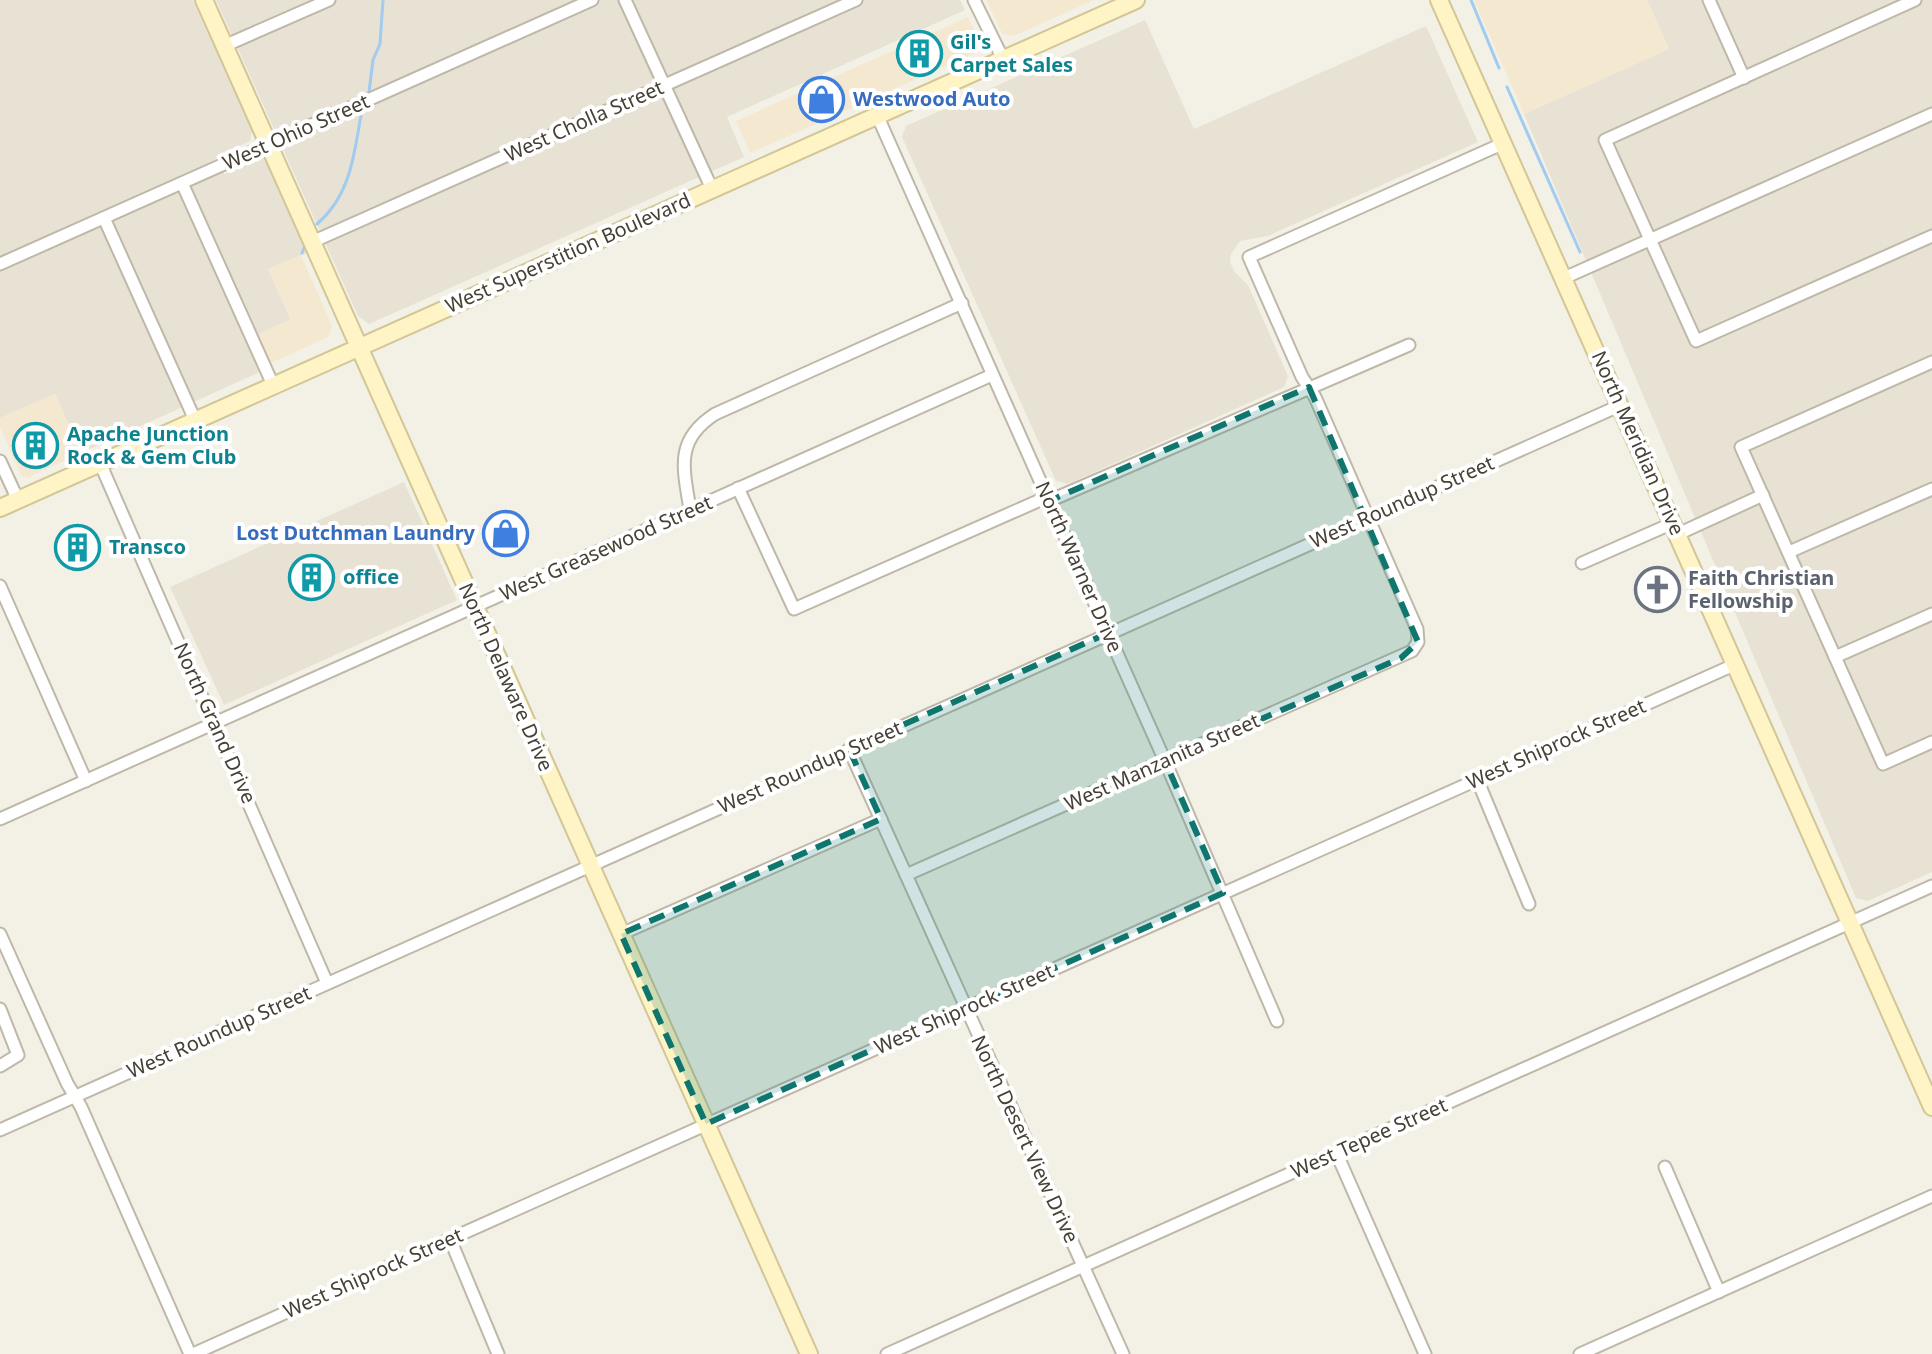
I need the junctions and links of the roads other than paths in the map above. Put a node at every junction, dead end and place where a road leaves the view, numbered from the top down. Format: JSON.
{"nodes":[{"id":1,"x":204,"y":0,"type":"edge"},
{"id":2,"x":329,"y":0,"type":"edge"},
{"id":3,"x":592,"y":0,"type":"edge"},
{"id":4,"x":625,"y":0,"type":"edge"},
{"id":5,"x":856,"y":0,"type":"edge"},
{"id":6,"x":974,"y":0,"type":"edge"},
{"id":7,"x":1136,"y":0,"type":"edge"},
{"id":8,"x":1439,"y":0,"type":"edge"},
{"id":9,"x":1709,"y":0,"type":"edge"},
{"id":10,"x":1915,"y":0,"type":"edge"},
{"id":11,"x":310,"y":4,"type":"edge"},
{"id":12,"x":224,"y":46,"type":"junction"},
{"id":13,"x":1003,"y":59,"type":"junction"},
{"id":14,"x":1744,"y":78,"type":"junction"},
{"id":15,"x":665,"y":85,"type":"junction"},
{"id":16,"x":1932,"y":114,"type":"edge"},
{"id":17,"x":877,"y":115,"type":"junction"},
{"id":18,"x":1504,"y":143,"type":"junction"},
{"id":19,"x":268,"y":144,"type":"junction"},
{"id":20,"x":182,"y":183,"type":"junction"},
{"id":21,"x":712,"y":189,"type":"junction"},
{"id":22,"x":104,"y":218,"type":"junction"},
{"id":23,"x":1932,"y":236,"type":"edge"},
{"id":24,"x":1650,"y":241,"type":"junction"},
{"id":25,"x":312,"y":242,"type":"junction"},
{"id":26,"x":0,"y":264,"type":"edge"},
{"id":27,"x":1564,"y":278,"type":"junction"},
{"id":28,"x":962,"y":303,"type":"junction"},
{"id":29,"x":1409,"y":345,"type":"dead end"},
{"id":30,"x":359,"y":347,"type":"junction"},
{"id":31,"x":1932,"y":362,"type":"edge"},
{"id":32,"x":992,"y":375,"type":"junction"},
{"id":33,"x":273,"y":385,"type":"junction"},
{"id":34,"x":1309,"y":387,"type":"junction"},
{"id":35,"x":1621,"y":405,"type":"junction"},
{"id":36,"x":195,"y":420,"type":"junction"},
{"id":37,"x":0,"y":461,"type":"edge"},
{"id":38,"x":100,"y":463,"type":"junction"},
{"id":39,"x":738,"y":488,"type":"junction"},
{"id":40,"x":1932,"y":489,"type":"edge"},
{"id":41,"x":1763,"y":495,"type":"junction"},
{"id":42,"x":1048,"y":499,"type":"junction"},
{"id":43,"x":18,"y":500,"type":"junction"},
{"id":44,"x":0,"y":508,"type":"edge"},
{"id":45,"x":690,"y":509,"type":"junction"},
{"id":46,"x":1369,"y":517,"type":"junction"},
{"id":47,"x":1676,"y":528,"type":"junction"},
{"id":48,"x":1789,"y":552,"type":"junction"},
{"id":49,"x":1582,"y":563,"type":"dead end"},
{"id":50,"x":0,"y":586,"type":"edge"},
{"id":51,"x":475,"y":606,"type":"junction"},
{"id":52,"x":1932,"y":614,"type":"edge"},
{"id":53,"x":1108,"y":633,"type":"junction"},
{"id":54,"x":1835,"y":657,"type":"junction"},
{"id":55,"x":1736,"y":664,"type":"junction"},
{"id":56,"x":216,"y":724,"type":"junction"},
{"id":57,"x":1932,"y":742,"type":"edge"},
{"id":58,"x":849,"y":749,"type":"junction"},
{"id":59,"x":1165,"y":761,"type":"junction"},
{"id":60,"x":1477,"y":779,"type":"junction"},
{"id":61,"x":86,"y":781,"type":"junction"},
{"id":62,"x":0,"y":819,"type":"edge"},
{"id":63,"x":881,"y":819,"type":"junction"},
{"id":64,"x":590,"y":865,"type":"junction"},
{"id":65,"x":906,"y":875,"type":"junction"},
{"id":66,"x":1932,"y":886,"type":"edge"},
{"id":67,"x":1223,"y":893,"type":"junction"},
{"id":68,"x":1529,"y":904,"type":"dead end"},
{"id":69,"x":1851,"y":922,"type":"junction"},
{"id":70,"x":0,"y":934,"type":"edge"},
{"id":71,"x":621,"y":934,"type":"junction"},
{"id":72,"x":327,"y":983,"type":"junction"},
{"id":73,"x":0,"y":1009,"type":"edge"},
{"id":74,"x":965,"y":1009,"type":"junction"},
{"id":75,"x":1277,"y":1021,"type":"dead end"},
{"id":76,"x":0,"y":1066,"type":"edge"},
{"id":77,"x":75,"y":1096,"type":"junction"},
{"id":78,"x":1932,"y":1107,"type":"edge"},
{"id":79,"x":706,"y":1124,"type":"junction"},
{"id":80,"x":0,"y":1130,"type":"edge"},
{"id":81,"x":1336,"y":1152,"type":"junction"},
{"id":82,"x":1665,"y":1167,"type":"dead end"},
{"id":83,"x":1932,"y":1196,"type":"edge"},
{"id":84,"x":450,"y":1239,"type":"junction"},
{"id":85,"x":1083,"y":1265,"type":"junction"},
{"id":86,"x":1719,"y":1292,"type":"junction"},
{"id":87,"x":191,"y":1354,"type":"edge"},
{"id":88,"x":498,"y":1354,"type":"edge"},
{"id":89,"x":809,"y":1354,"type":"edge"},
{"id":90,"x":887,"y":1354,"type":"edge"},
{"id":91,"x":1123,"y":1354,"type":"edge"},
{"id":92,"x":1425,"y":1354,"type":"edge"},
{"id":93,"x":1580,"y":1354,"type":"edge"}],
"edges":[{"from":1,"to":12,"type":"street","name":"North Delaware Drive"},
{"from":2,"to":11,"type":"street"},
{"from":3,"to":19,"type":"street","name":"West Ohio Street"},
{"from":4,"to":15,"type":"street"},
{"from":5,"to":15,"type":"street","name":"West Cholla Street"},
{"from":6,"to":13,"type":"street"},
{"from":7,"to":13,"type":"street","name":"West Superstition Boulevard"},
{"from":8,"to":18,"type":"street","name":"North Meridian Drive"},
{"from":9,"to":14,"type":"street"},
{"from":10,"to":14,"type":"street"},
{"from":11,"to":12,"type":"street"},
{"from":12,"to":19,"type":"street","name":"North Delaware Drive"},
{"from":13,"to":17,"type":"street","name":"West Superstition Boulevard"},
{"from":14,"to":24,"type":"street"},
{"from":15,"to":21,"type":"street"},
{"from":15,"to":25,"type":"street","name":"West Cholla Street"},
{"from":16,"to":24,"type":"street"},
{"from":17,"to":21,"type":"street","name":"West Superstition Boulevard"},
{"from":17,"to":28,"type":"street","name":"North Warner Drive"},
{"from":18,"to":27,"type":"street","name":"North Meridian Drive"},
{"from":18,"to":34,"type":"street"},
{"from":19,"to":20,"type":"street","name":"West Ohio Street"},
{"from":19,"to":25,"type":"street","name":"North Delaware Drive"},
{"from":20,"to":22,"type":"street","name":"West Ohio Street"},
{"from":20,"to":33,"type":"street"},
{"from":21,"to":30,"type":"street","name":"West Superstition Boulevard"},
{"from":22,"to":26,"type":"street","name":"West Ohio Street"},
{"from":22,"to":36,"type":"street"},
{"from":23,"to":24,"type":"street"},
{"from":24,"to":27,"type":"street"},
{"from":25,"to":30,"type":"street","name":"North Delaware Drive"},
{"from":27,"to":35,"type":"street","name":"North Meridian Drive"},
{"from":28,"to":32,"type":"street","name":"North Warner Drive"},
{"from":28,"to":45,"type":"street"},
{"from":29,"to":34,"type":"street"},
{"from":30,"to":33,"type":"street","name":"West Superstition Boulevard"},
{"from":30,"to":51,"type":"street","name":"North Delaware Drive"},
{"from":31,"to":41,"type":"street"},
{"from":32,"to":39,"type":"street","name":"West Greasewood Street"},
{"from":32,"to":42,"type":"street","name":"North Warner Drive"},
{"from":33,"to":36,"type":"street","name":"West Superstition Boulevard"},
{"from":34,"to":42,"type":"street"},
{"from":34,"to":46,"type":"street"},
{"from":35,"to":46,"type":"street","name":"West Roundup Street"},
{"from":35,"to":47,"type":"street","name":"North Meridian Drive"},
{"from":36,"to":38,"type":"street","name":"West Superstition Boulevard"},
{"from":37,"to":43,"type":"street"},
{"from":38,"to":43,"type":"street","name":"West Superstition Boulevard"},
{"from":38,"to":56,"type":"street","name":"North Grand Drive"},
{"from":39,"to":42,"type":"street"},
{"from":39,"to":45,"type":"street","name":"West Greasewood Street"},
{"from":40,"to":48,"type":"street"},
{"from":41,"to":47,"type":"street"},
{"from":41,"to":48,"type":"street"},
{"from":42,"to":53,"type":"street","name":"North Warner Drive"},
{"from":43,"to":44,"type":"street","name":"West Superstition Boulevard"},
{"from":45,"to":51,"type":"street","name":"West Greasewood Street"},
{"from":46,"to":53,"type":"street","name":"West Roundup Street"},
{"from":46,"to":59,"type":"street","name":"West Manzanita Street"},
{"from":47,"to":49,"type":"street"},
{"from":47,"to":55,"type":"street","name":"North Meridian Drive"},
{"from":48,"to":54,"type":"street"},
{"from":50,"to":61,"type":"street"},
{"from":51,"to":56,"type":"street","name":"West Greasewood Street"},
{"from":51,"to":64,"type":"street","name":"North Delaware Drive"},
{"from":52,"to":54,"type":"street"},
{"from":53,"to":58,"type":"street","name":"West Roundup Street"},
{"from":53,"to":59,"type":"street","name":"North Warner Drive"},
{"from":54,"to":57,"type":"street"},
{"from":55,"to":60,"type":"street","name":"West Shiprock Street"},
{"from":55,"to":69,"type":"street","name":"North Meridian Drive"},
{"from":56,"to":61,"type":"street","name":"West Greasewood Street"},
{"from":56,"to":72,"type":"street","name":"North Grand Drive"},
{"from":58,"to":63,"type":"street","name":"North Desert View Drive"},
{"from":58,"to":64,"type":"street","name":"West Roundup Street"},
{"from":59,"to":65,"type":"street","name":"West Manzanita Street"},
{"from":59,"to":67,"type":"street","name":"North Warner Drive"},
{"from":60,"to":67,"type":"street","name":"West Shiprock Street"},
{"from":60,"to":68,"type":"street"},
{"from":61,"to":62,"type":"street","name":"West Greasewood Street"},
{"from":63,"to":65,"type":"street","name":"North Desert View Drive"},
{"from":63,"to":71,"type":"street"},
{"from":64,"to":71,"type":"street","name":"North Delaware Drive"},
{"from":64,"to":72,"type":"street","name":"West Roundup Street"},
{"from":65,"to":74,"type":"street","name":"North Desert View Drive"},
{"from":66,"to":69,"type":"street","name":"West Tepee Street"},
{"from":67,"to":74,"type":"street","name":"West Shiprock Street"},
{"from":67,"to":75,"type":"street","name":"North Warner Drive"},
{"from":69,"to":78,"type":"street","name":"North Meridian Drive"},
{"from":69,"to":81,"type":"street","name":"West Tepee Street"},
{"from":70,"to":77,"type":"street"},
{"from":71,"to":79,"type":"street","name":"North Delaware Drive"},
{"from":72,"to":77,"type":"street","name":"West Roundup Street"},
{"from":73,"to":76,"type":"street"},
{"from":74,"to":79,"type":"street","name":"West Shiprock Street"},
{"from":74,"to":85,"type":"street","name":"North Desert View Drive"},
{"from":77,"to":80,"type":"street","name":"West Roundup Street"},
{"from":77,"to":87,"type":"street"},
{"from":79,"to":84,"type":"street","name":"West Shiprock Street"},
{"from":79,"to":89,"type":"street","name":"North Delaware Drive"},
{"from":81,"to":85,"type":"street","name":"West Tepee Street"},
{"from":81,"to":92,"type":"street"},
{"from":82,"to":86,"type":"street"},
{"from":83,"to":86,"type":"street"},
{"from":84,"to":87,"type":"street","name":"West Shiprock Street"},
{"from":84,"to":88,"type":"street"},
{"from":85,"to":90,"type":"street","name":"West Tepee Street"},
{"from":85,"to":91,"type":"street","name":"North Desert View Drive"},
{"from":86,"to":93,"type":"street"}]}
